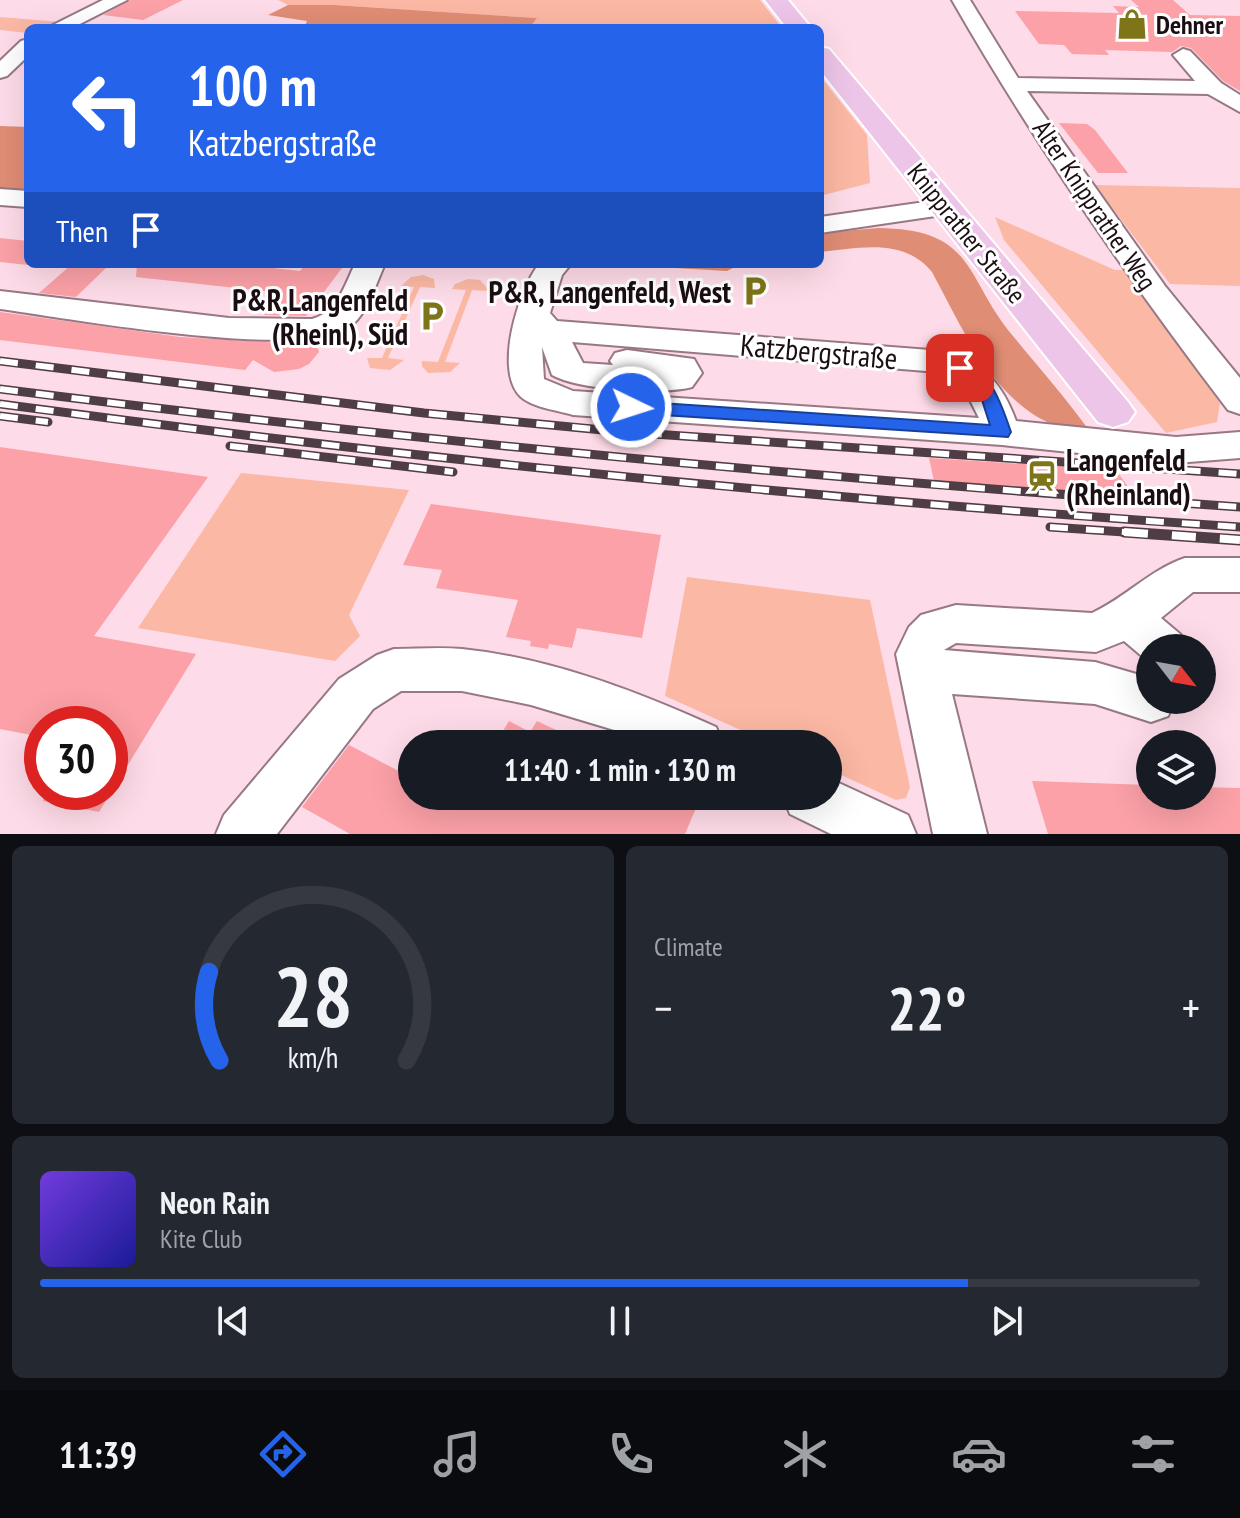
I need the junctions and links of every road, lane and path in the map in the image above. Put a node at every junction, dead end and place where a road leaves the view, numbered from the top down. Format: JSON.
{"nodes":[{"id":1,"x":118,"y":0,"type":"edge"},
{"id":2,"x":776,"y":0,"type":"edge"},
{"id":3,"x":961,"y":0,"type":"edge"},
{"id":4,"x":66,"y":24,"type":"edge"},
{"id":5,"x":796,"y":24,"type":"edge"},
{"id":6,"x":24,"y":49,"type":"edge"},
{"id":7,"x":1183,"y":55,"type":"dead end"},
{"id":8,"x":824,"y":59,"type":"edge"},
{"id":9,"x":0,"y":72,"type":"edge"},
{"id":10,"x":1012,"y":84,"type":"junction"},
{"id":11,"x":1213,"y":88,"type":"junction"},
{"id":12,"x":1240,"y":105,"type":"edge"},
{"id":13,"x":897,"y":148,"type":"junction"},
{"id":14,"x":0,"y":197,"type":"edge"},
{"id":15,"x":24,"y":199,"type":"edge"},
{"id":16,"x":946,"y":207,"type":"junction"},
{"id":17,"x":860,"y":219,"type":"junction"},
{"id":18,"x":824,"y":224,"type":"edge"},
{"id":19,"x":368,"y":268,"type":"edge"},
{"id":20,"x":552,"y":268,"type":"edge"},
{"id":21,"x":0,"y":300,"type":"edge"},
{"id":22,"x":548,"y":333,"type":"junction"},
{"id":23,"x":1240,"y":402,"type":"edge"},
{"id":24,"x":1113,"y":412,"type":"dead end"},
{"id":25,"x":1002,"y":432,"type":"junction"},
{"id":26,"x":1240,"y":445,"type":"edge"},
{"id":27,"x":1240,"y":575,"type":"edge"},
{"id":28,"x":1128,"y":617,"type":"junction"},
{"id":29,"x":1148,"y":634,"type":"edge"},
{"id":30,"x":922,"y":671,"type":"junction"},
{"id":31,"x":1136,"y":695,"type":"edge"},
{"id":32,"x":668,"y":730,"type":"edge"},
{"id":33,"x":838,"y":810,"type":"edge"},
{"id":34,"x":243,"y":834,"type":"edge"},
{"id":35,"x":889,"y":834,"type":"edge"},
{"id":36,"x":960,"y":834,"type":"edge"}],
"edges":[{"from":1,"to":4,"type":"street"},
{"from":2,"to":5,"type":"main road"},
{"from":3,"to":10,"type":"street","name":"Alter Knipprather Weg"},
{"from":6,"to":9,"type":"street"},
{"from":7,"to":11,"type":"street"},
{"from":8,"to":13,"type":"main road","name":"Knipprather Straße"},
{"from":10,"to":11,"type":"street"},
{"from":10,"to":23,"type":"street","name":"Alter Knipprather Weg"},
{"from":11,"to":12,"type":"street"},
{"from":13,"to":16,"type":"main road","name":"Knipprather Straße"},
{"from":13,"to":17,"type":"street"},
{"from":14,"to":15,"type":"street"},
{"from":16,"to":17,"type":"street"},
{"from":16,"to":24,"type":"main road","name":"Knipprather Straße"},
{"from":17,"to":18,"type":"street"},
{"from":19,"to":21,"type":"street"},
{"from":20,"to":22,"type":"street"},
{"from":22,"to":25,"type":"street","name":"Katzbergstraße"},
{"from":22,"to":25,"type":"street"},
{"from":25,"to":26,"type":"street"},
{"from":27,"to":28,"type":"street"},
{"from":28,"to":29,"type":"street"},
{"from":28,"to":30,"type":"street"},
{"from":30,"to":31,"type":"street"},
{"from":30,"to":36,"type":"street"},
{"from":32,"to":34,"type":"street"},
{"from":33,"to":35,"type":"street"}]}
